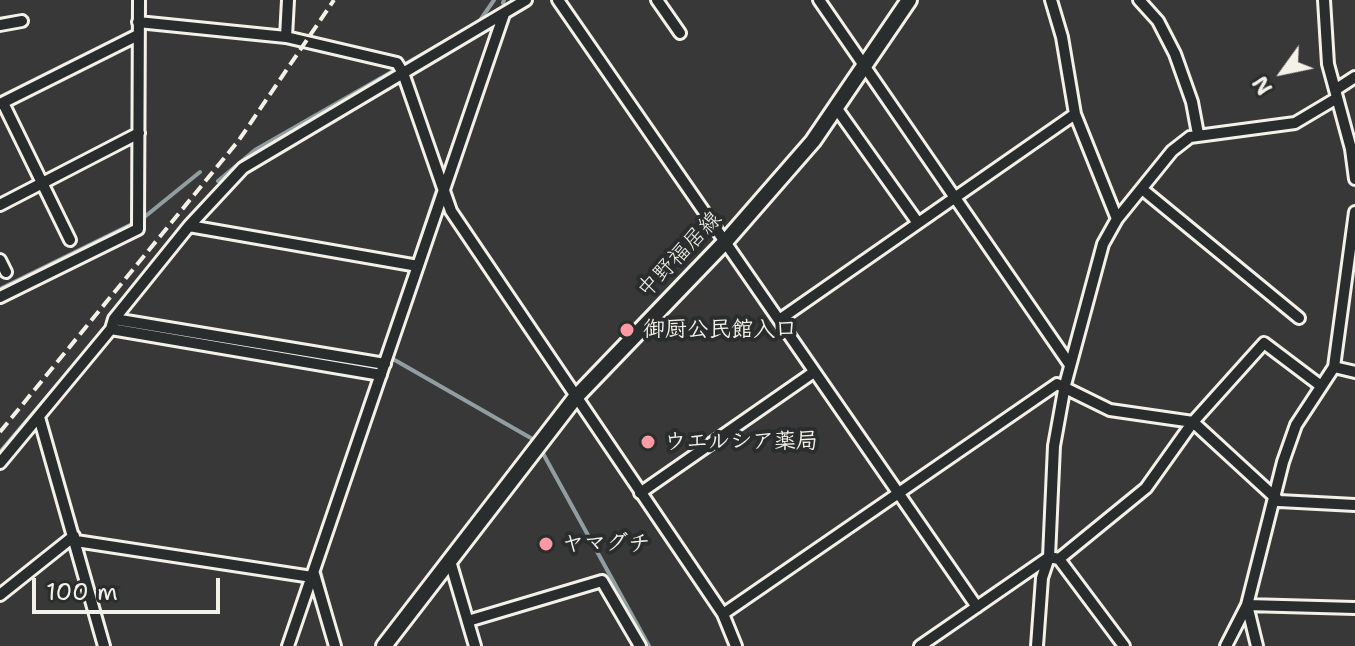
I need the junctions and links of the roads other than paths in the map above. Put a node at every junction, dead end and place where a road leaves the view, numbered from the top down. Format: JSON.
{"nodes":[{"id":1,"x":139,"y":0,"type":"edge"},
{"id":2,"x":288,"y":0,"type":"edge"},
{"id":3,"x":526,"y":0,"type":"edge"},
{"id":4,"x":558,"y":0,"type":"edge"},
{"id":5,"x":657,"y":0,"type":"edge"},
{"id":6,"x":819,"y":0,"type":"edge"},
{"id":7,"x":909,"y":0,"type":"edge"},
{"id":8,"x":1051,"y":0,"type":"edge"},
{"id":9,"x":1139,"y":0,"type":"edge"},
{"id":10,"x":1324,"y":0,"type":"edge"},
{"id":11,"x":504,"y":14,"type":"junction"},
{"id":12,"x":22,"y":21,"type":"dead end"},
{"id":13,"x":138,"y":22,"type":"junction"},
{"id":14,"x":0,"y":25,"type":"edge"},
{"id":15,"x":680,"y":33,"type":"dead end"},
{"id":16,"x":138,"y":35,"type":"junction"},
{"id":17,"x":286,"y":37,"type":"junction"},
{"id":18,"x":864,"y":67,"type":"junction"},
{"id":19,"x":403,"y":73,"type":"junction"},
{"id":20,"x":1355,"y":77,"type":"edge"},
{"id":21,"x":1336,"y":94,"type":"junction"},
{"id":22,"x":1,"y":104,"type":"edge"},
{"id":23,"x":837,"y":109,"type":"junction"},
{"id":24,"x":1075,"y":114,"type":"junction"},
{"id":25,"x":139,"y":133,"type":"junction"},
{"id":26,"x":1198,"y":134,"type":"junction"},
{"id":27,"x":1355,"y":179,"type":"edge"},
{"id":28,"x":43,"y":182,"type":"junction"},
{"id":29,"x":1142,"y":189,"type":"junction"},
{"id":30,"x":442,"y":193,"type":"junction"},
{"id":31,"x":954,"y":197,"type":"junction"},
{"id":32,"x":0,"y":205,"type":"edge"},
{"id":33,"x":1355,"y":212,"type":"edge"},
{"id":34,"x":1117,"y":219,"type":"junction"},
{"id":35,"x":918,"y":223,"type":"junction"},
{"id":36,"x":189,"y":226,"type":"junction"},
{"id":37,"x":70,"y":240,"type":"dead end"},
{"id":38,"x":725,"y":242,"type":"junction"},
{"id":39,"x":0,"y":260,"type":"edge"},
{"id":40,"x":418,"y":266,"type":"junction"},
{"id":41,"x":6,"y":272,"type":"dead end"},
{"id":42,"x":0,"y":297,"type":"edge"},
{"id":43,"x":1299,"y":318,"type":"dead end"},
{"id":44,"x":779,"y":320,"type":"junction"},
{"id":45,"x":113,"y":324,"type":"junction"},
{"id":46,"x":385,"y":364,"type":"junction"},
{"id":47,"x":1070,"y":365,"type":"junction"},
{"id":48,"x":1334,"y":367,"type":"junction"},
{"id":49,"x":814,"y":372,"type":"junction"},
{"id":50,"x":1355,"y":372,"type":"edge"},
{"id":51,"x":381,"y":375,"type":"junction"},
{"id":52,"x":1065,"y":385,"type":"junction"},
{"id":53,"x":1321,"y":386,"type":"junction"},
{"id":54,"x":575,"y":398,"type":"junction"},
{"id":55,"x":39,"y":417,"type":"junction"},
{"id":56,"x":1193,"y":422,"type":"junction"},
{"id":57,"x":0,"y":463,"type":"edge"},
{"id":58,"x":640,"y":493,"type":"junction"},
{"id":59,"x":899,"y":494,"type":"junction"},
{"id":60,"x":1275,"y":497,"type":"junction"},
{"id":61,"x":1355,"y":505,"type":"edge"},
{"id":62,"x":75,"y":538,"type":"junction"},
{"id":63,"x":1054,"y":558,"type":"junction"},
{"id":64,"x":450,"y":561,"type":"junction"},
{"id":65,"x":313,"y":574,"type":"junction"},
{"id":66,"x":0,"y":595,"type":"edge"},
{"id":67,"x":1247,"y":605,"type":"junction"},
{"id":68,"x":977,"y":607,"type":"junction"},
{"id":69,"x":1355,"y":608,"type":"edge"},
{"id":70,"x":723,"y":614,"type":"junction"},
{"id":71,"x":468,"y":621,"type":"junction"},
{"id":72,"x":104,"y":646,"type":"edge"},
{"id":73,"x":288,"y":646,"type":"edge"},
{"id":74,"x":335,"y":646,"type":"edge"},
{"id":75,"x":384,"y":646,"type":"edge"},
{"id":76,"x":475,"y":646,"type":"edge"},
{"id":77,"x":640,"y":646,"type":"edge"},
{"id":78,"x":736,"y":646,"type":"edge"},
{"id":79,"x":920,"y":646,"type":"edge"},
{"id":80,"x":1037,"y":646,"type":"edge"},
{"id":81,"x":1124,"y":646,"type":"edge"},
{"id":82,"x":1226,"y":646,"type":"edge"},
{"id":83,"x":1257,"y":646,"type":"edge"}],
"edges":[{"from":1,"to":13,"type":"street"},
{"from":2,"to":17,"type":"street"},
{"from":3,"to":11,"type":"street"},
{"from":4,"to":38,"type":"street"},
{"from":5,"to":15,"type":"street"},
{"from":6,"to":18,"type":"street"},
{"from":7,"to":18,"type":"main road","name":"中野福居線"},
{"from":8,"to":24,"type":"street"},
{"from":9,"to":26,"type":"street"},
{"from":10,"to":21,"type":"street"},
{"from":11,"to":19,"type":"street"},
{"from":11,"to":30,"type":"street"},
{"from":12,"to":14,"type":"street"},
{"from":13,"to":16,"type":"street"},
{"from":13,"to":17,"type":"street"},
{"from":16,"to":22,"type":"street"},
{"from":16,"to":25,"type":"street"},
{"from":17,"to":19,"type":"street"},
{"from":18,"to":23,"type":"main road","name":"中野福居線"},
{"from":18,"to":31,"type":"street"},
{"from":19,"to":30,"type":"street"},
{"from":19,"to":36,"type":"street"},
{"from":20,"to":21,"type":"street"},
{"from":21,"to":26,"type":"street"},
{"from":21,"to":27,"type":"street"},
{"from":22,"to":28,"type":"street"},
{"from":23,"to":35,"type":"street"},
{"from":23,"to":38,"type":"main road","name":"中野福居線"},
{"from":24,"to":31,"type":"street"},
{"from":24,"to":34,"type":"street"},
{"from":25,"to":28,"type":"street"},
{"from":25,"to":42,"type":"street"},
{"from":26,"to":29,"type":"street"},
{"from":28,"to":32,"type":"street"},
{"from":28,"to":37,"type":"street"},
{"from":29,"to":34,"type":"street"},
{"from":29,"to":43,"type":"street"},
{"from":30,"to":40,"type":"street"},
{"from":30,"to":54,"type":"street"},
{"from":31,"to":35,"type":"street"},
{"from":31,"to":47,"type":"street"},
{"from":33,"to":48,"type":"street"},
{"from":34,"to":47,"type":"street"},
{"from":35,"to":44,"type":"street"},
{"from":36,"to":40,"type":"street"},
{"from":36,"to":45,"type":"street"},
{"from":38,"to":44,"type":"street"},
{"from":38,"to":54,"type":"main road","name":"中野福居線"},
{"from":39,"to":41,"type":"street"},
{"from":40,"to":46,"type":"street"},
{"from":44,"to":49,"type":"street"},
{"from":45,"to":46,"type":"street"},
{"from":45,"to":51,"type":"street"},
{"from":45,"to":55,"type":"street"},
{"from":46,"to":51,"type":"street"},
{"from":47,"to":52,"type":"street"},
{"from":48,"to":50,"type":"street"},
{"from":48,"to":53,"type":"street"},
{"from":49,"to":58,"type":"street"},
{"from":49,"to":59,"type":"street"},
{"from":51,"to":65,"type":"street"},
{"from":52,"to":56,"type":"street"},
{"from":52,"to":59,"type":"street"},
{"from":52,"to":63,"type":"street"},
{"from":53,"to":56,"type":"street"},
{"from":53,"to":60,"type":"street"},
{"from":54,"to":58,"type":"street"},
{"from":54,"to":64,"type":"main road","name":"中野福居線"},
{"from":55,"to":57,"type":"street"},
{"from":55,"to":62,"type":"street"},
{"from":56,"to":60,"type":"street"},
{"from":56,"to":63,"type":"street"},
{"from":58,"to":70,"type":"street"},
{"from":59,"to":68,"type":"street"},
{"from":59,"to":70,"type":"street"},
{"from":60,"to":61,"type":"street"},
{"from":60,"to":67,"type":"street"},
{"from":62,"to":65,"type":"street"},
{"from":62,"to":66,"type":"street"},
{"from":62,"to":72,"type":"street"},
{"from":63,"to":68,"type":"street"},
{"from":63,"to":80,"type":"street"},
{"from":63,"to":81,"type":"street"},
{"from":64,"to":71,"type":"street"},
{"from":64,"to":75,"type":"main road","name":"中野福居線"},
{"from":65,"to":73,"type":"street"},
{"from":65,"to":74,"type":"street"},
{"from":67,"to":69,"type":"street"},
{"from":67,"to":82,"type":"street"},
{"from":67,"to":83,"type":"street"},
{"from":68,"to":79,"type":"street"},
{"from":70,"to":78,"type":"street"},
{"from":71,"to":76,"type":"street"},
{"from":71,"to":77,"type":"street"}]}
